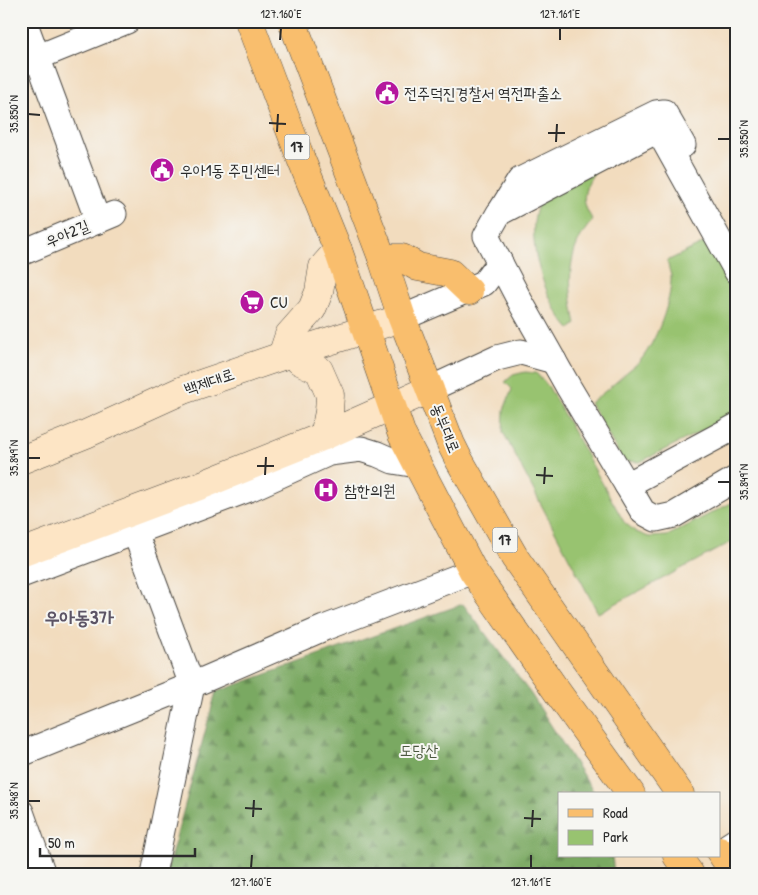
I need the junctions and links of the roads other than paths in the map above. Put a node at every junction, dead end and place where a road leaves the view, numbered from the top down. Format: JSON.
{"nodes":[{"id":1,"x":24,"y":21,"type":"edge"},
{"id":2,"x":127,"y":21,"type":"edge"},
{"id":3,"x":249,"y":21,"type":"edge"},
{"id":4,"x":292,"y":21,"type":"edge"},
{"id":5,"x":30,"y":61,"type":"edge"},
{"id":6,"x":499,"y":213,"type":"junction"},
{"id":7,"x":737,"y":244,"type":"edge"},
{"id":8,"x":338,"y":250,"type":"junction"},
{"id":9,"x":21,"y":253,"type":"edge"},
{"id":10,"x":382,"y":258,"type":"junction"},
{"id":11,"x":500,"y":262,"type":"junction"},
{"id":12,"x":737,"y":272,"type":"edge"},
{"id":13,"x":469,"y":290,"type":"junction"},
{"id":14,"x":402,"y":318,"type":"junction"},
{"id":15,"x":366,"y":329,"type":"junction"},
{"id":16,"x":287,"y":354,"type":"junction"},
{"id":17,"x":554,"y":361,"type":"junction"},
{"id":18,"x":430,"y":389,"type":"junction"},
{"id":19,"x":392,"y":406,"type":"junction"},
{"id":20,"x":737,"y":426,"type":"edge"},
{"id":21,"x":324,"y":436,"type":"junction"},
{"id":22,"x":21,"y":460,"type":"edge"},
{"id":23,"x":418,"y":465,"type":"junction"},
{"id":24,"x":737,"y":478,"type":"edge"},
{"id":25,"x":204,"y":484,"type":"junction"},
{"id":26,"x":627,"y":485,"type":"junction"},
{"id":27,"x":249,"y":489,"type":"junction"},
{"id":28,"x":180,"y":515,"type":"junction"},
{"id":29,"x":136,"y":532,"type":"junction"},
{"id":30,"x":21,"y":553,"type":"edge"},
{"id":31,"x":473,"y":571,"type":"junction"},
{"id":32,"x":21,"y":575,"type":"edge"},
{"id":33,"x":192,"y":685,"type":"junction"},
{"id":34,"x":21,"y":754,"type":"edge"},
{"id":35,"x":630,"y":792,"type":"edge"},
{"id":36,"x":679,"y":792,"type":"edge"},
{"id":37,"x":21,"y":812,"type":"edge"},
{"id":38,"x":725,"y":847,"type":"edge"},
{"id":39,"x":678,"y":858,"type":"edge"},
{"id":40,"x":43,"y":874,"type":"edge"},
{"id":41,"x":153,"y":874,"type":"edge"},
{"id":42,"x":690,"y":874,"type":"edge"},
{"id":43,"x":735,"y":874,"type":"edge"}],
"edges":[{"from":1,"to":5,"type":"street"},
{"from":2,"to":5,"type":"street"},
{"from":3,"to":8,"type":"main road","number":"17"},
{"from":4,"to":10,"type":"main road","name":"동부대로","number":"17"},
{"from":5,"to":9,"type":"street","name":"우아2길"},
{"from":6,"to":7,"type":"street"},
{"from":6,"to":11,"type":"street"},
{"from":6,"to":12,"type":"street"},
{"from":8,"to":15,"type":"main road","number":"17"},
{"from":8,"to":16,"type":"street"},
{"from":10,"to":13,"type":"main road"},
{"from":10,"to":14,"type":"main road","name":"동부대로","number":"17"},
{"from":11,"to":13,"type":"street"},
{"from":11,"to":17,"type":"street"},
{"from":13,"to":14,"type":"street"},
{"from":14,"to":15,"type":"street","name":"백제대로"},
{"from":14,"to":18,"type":"main road","name":"동부대로","number":"17"},
{"from":15,"to":16,"type":"street","name":"백제대로"},
{"from":15,"to":19,"type":"main road","number":"17"},
{"from":16,"to":21,"type":"street"},
{"from":16,"to":22,"type":"street","name":"백제대로"},
{"from":17,"to":18,"type":"street"},
{"from":17,"to":26,"type":"street"},
{"from":18,"to":19,"type":"street"},
{"from":18,"to":36,"type":"main road","name":"동부대로","number":"17"},
{"from":19,"to":21,"type":"street"},
{"from":19,"to":23,"type":"main road","number":"17"},
{"from":20,"to":26,"type":"street"},
{"from":21,"to":25,"type":"street"},
{"from":23,"to":27,"type":"street"},
{"from":23,"to":31,"type":"main road","number":"17"},
{"from":24,"to":26,"type":"street"},
{"from":25,"to":27,"type":"street"},
{"from":25,"to":28,"type":"street"},
{"from":25,"to":30,"type":"street"},
{"from":27,"to":28,"type":"street"},
{"from":28,"to":29,"type":"street"},
{"from":29,"to":32,"type":"street"},
{"from":29,"to":33,"type":"street"},
{"from":31,"to":33,"type":"street"},
{"from":31,"to":35,"type":"main road","number":"17"},
{"from":33,"to":34,"type":"street"},
{"from":33,"to":41,"type":"street"},
{"from":37,"to":40,"type":"street"},
{"from":38,"to":43,"type":"main road"},
{"from":39,"to":42,"type":"main road"}]}
